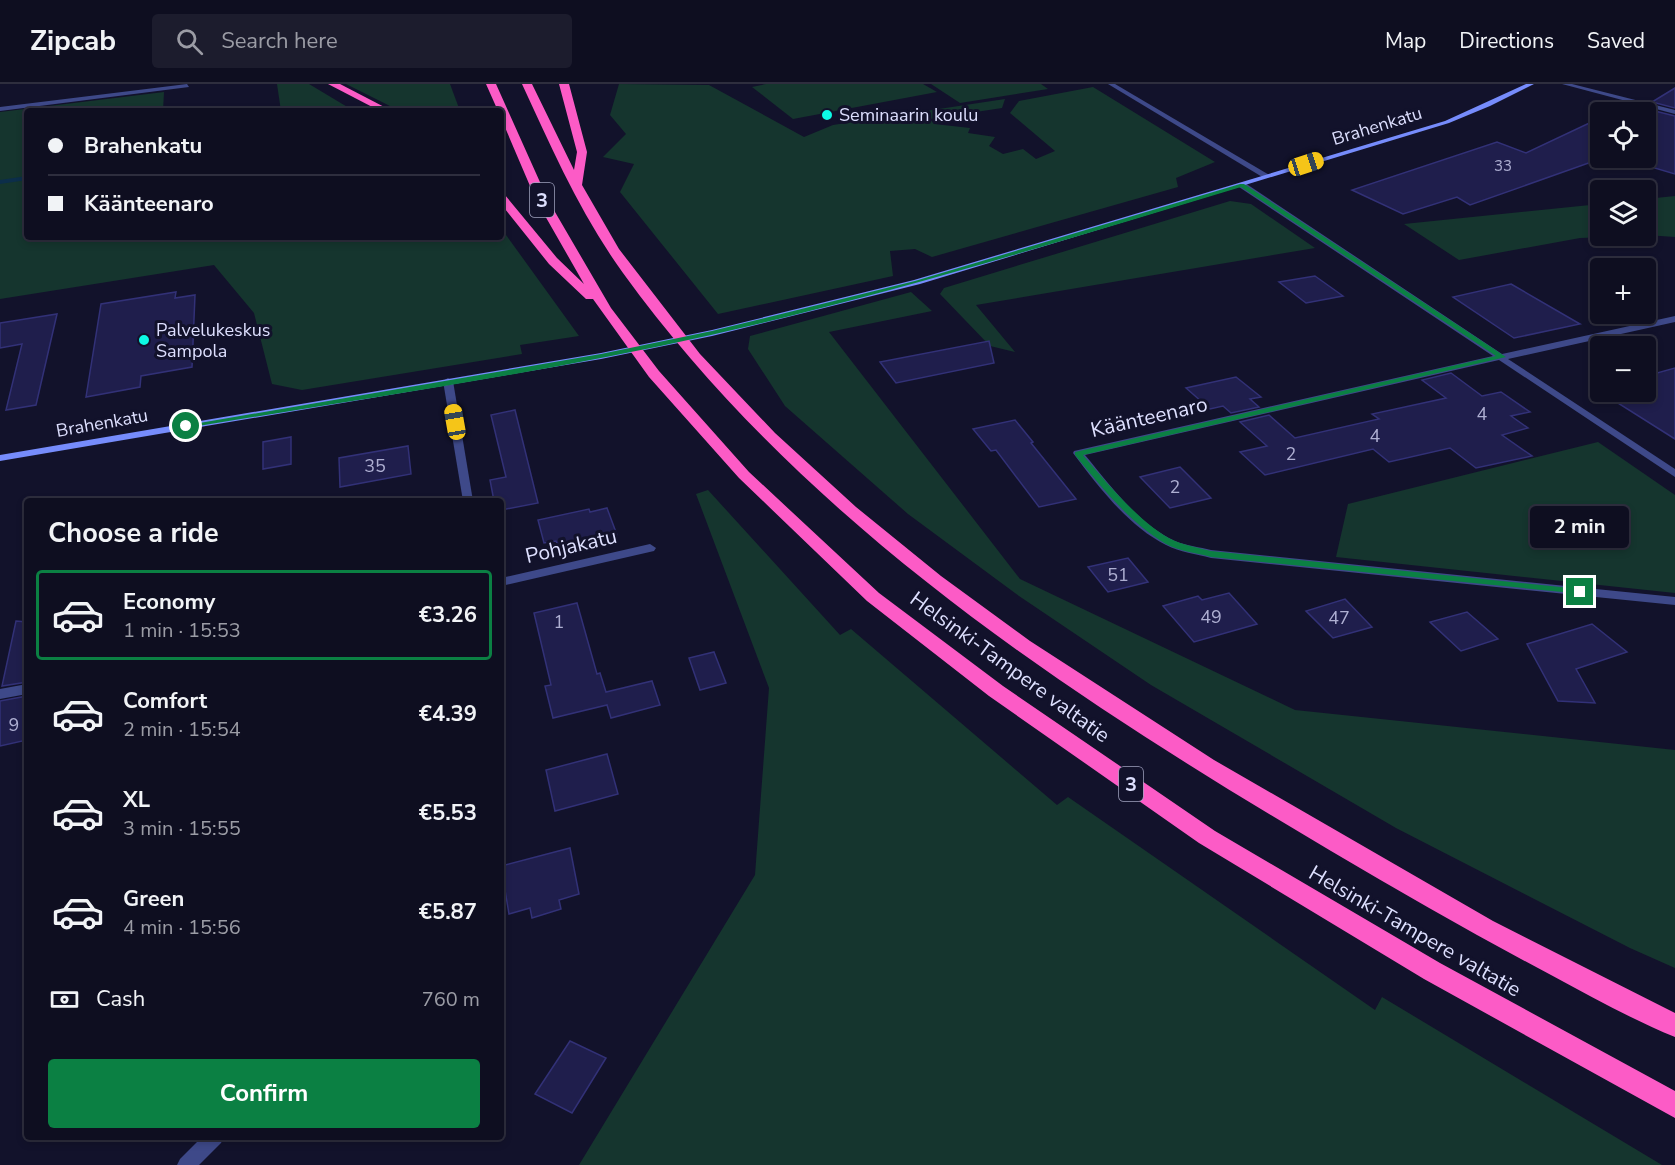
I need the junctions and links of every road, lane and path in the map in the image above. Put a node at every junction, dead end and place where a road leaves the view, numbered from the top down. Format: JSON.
{"nodes":[{"id":1,"x":333,"y":84,"type":"edge"},
{"id":2,"x":491,"y":84,"type":"edge"},
{"id":3,"x":527,"y":84,"type":"edge"},
{"id":4,"x":564,"y":84,"type":"edge"},
{"id":5,"x":1111,"y":84,"type":"edge"},
{"id":6,"x":1531,"y":84,"type":"edge"},
{"id":7,"x":1565,"y":84,"type":"edge"},
{"id":8,"x":187,"y":86,"type":"dead end"},
{"id":9,"x":381,"y":108,"type":"edge"},
{"id":10,"x":502,"y":108,"type":"edge"},
{"id":11,"x":0,"y":109,"type":"edge"},
{"id":12,"x":1675,"y":112,"type":"edge"},
{"id":13,"x":504,"y":114,"type":"edge"},
{"id":14,"x":1267,"y":176,"type":"junction"},
{"id":15,"x":1242,"y":185,"type":"junction"},
{"id":16,"x":576,"y":186,"type":"junction"},
{"id":17,"x":504,"y":200,"type":"edge"},
{"id":18,"x":605,"y":309,"type":"junction"},
{"id":19,"x":1675,"y":319,"type":"edge"},
{"id":20,"x":1502,"y":357,"type":"junction"},
{"id":21,"x":448,"y":381,"type":"junction"},
{"id":22,"x":0,"y":458,"type":"edge"},
{"id":23,"x":1675,"y":474,"type":"edge"},
{"id":24,"x":468,"y":498,"type":"edge"},
{"id":25,"x":650,"y":549,"type":"dead end"},
{"id":26,"x":504,"y":581,"type":"edge"},
{"id":27,"x":1675,"y":601,"type":"edge"},
{"id":28,"x":24,"y":690,"type":"edge"},
{"id":29,"x":0,"y":694,"type":"edge"},
{"id":30,"x":1675,"y":1024,"type":"edge"},
{"id":31,"x":1675,"y":1105,"type":"edge"},
{"id":32,"x":211,"y":1140,"type":"edge"},
{"id":33,"x":186,"y":1165,"type":"edge"}],
"edges":[{"from":1,"to":9,"type":"highway"},
{"from":2,"to":10,"type":"highway","name":"Helsinki-Tampere valtatie","number":"3"},
{"from":3,"to":16,"type":"highway","name":"Helsinki-Tampere valtatie","number":"3"},
{"from":4,"to":16,"type":"highway"},
{"from":5,"to":14,"type":"street"},
{"from":6,"to":14,"type":"main road","name":"Brahenkatu"},
{"from":7,"to":12,"type":"street"},
{"from":8,"to":11,"type":"street"},
{"from":13,"to":18,"type":"highway","name":"Helsinki-Tampere valtatie","number":"3"},
{"from":14,"to":15,"type":"main road","name":"Brahenkatu"},
{"from":15,"to":20,"type":"street"},
{"from":15,"to":21,"type":"main road","name":"Brahenkatu"},
{"from":16,"to":30,"type":"highway","name":"Helsinki-Tampere valtatie","number":"3"},
{"from":17,"to":18,"type":"highway"},
{"from":18,"to":31,"type":"highway","name":"Helsinki-Tampere valtatie","number":"3"},
{"from":19,"to":20,"type":"street","name":"Käänteenaro"},
{"from":20,"to":23,"type":"street"},
{"from":20,"to":27,"type":"street","name":"Käänteenaro"},
{"from":21,"to":22,"type":"main road","name":"Brahenkatu"},
{"from":21,"to":24,"type":"street"},
{"from":25,"to":26,"type":"street","name":"Pohjakatu"},
{"from":28,"to":29,"type":"street"},
{"from":32,"to":33,"type":"street"}]}
